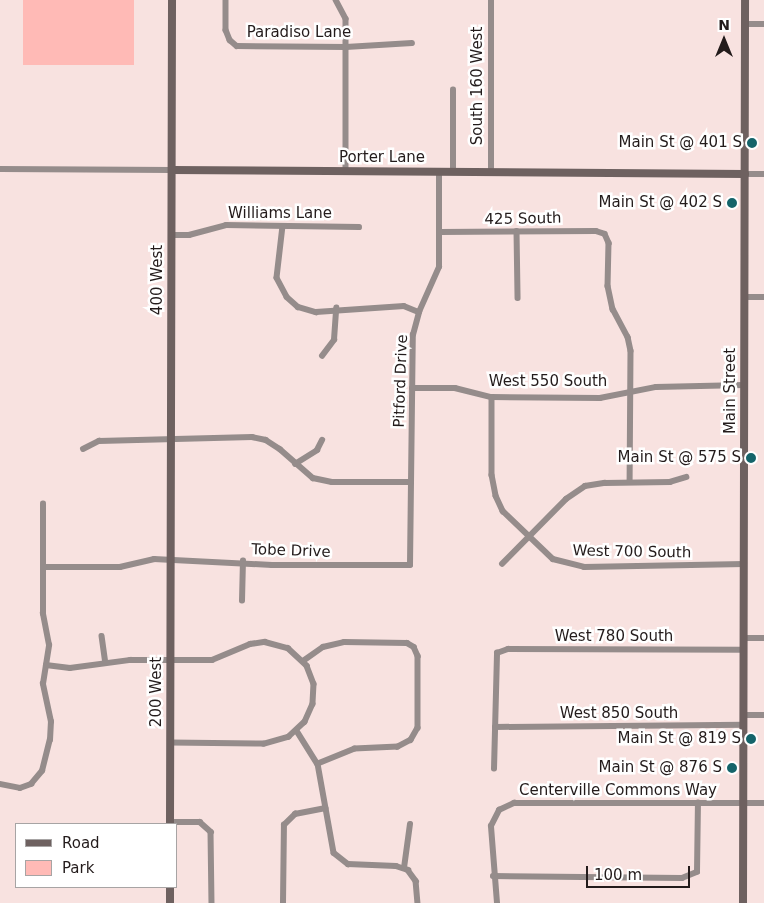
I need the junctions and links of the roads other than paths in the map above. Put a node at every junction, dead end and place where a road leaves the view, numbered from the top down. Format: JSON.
{"nodes":[{"id":1,"x":172,"y":0,"type":"edge"},
{"id":2,"x":226,"y":0,"type":"edge"},
{"id":3,"x":336,"y":0,"type":"edge"},
{"id":4,"x":491,"y":0,"type":"edge"},
{"id":5,"x":746,"y":0,"type":"edge"},
{"id":6,"x":746,"y":24,"type":"junction"},
{"id":7,"x":764,"y":24,"type":"edge"},
{"id":8,"x":412,"y":43,"type":"dead end"},
{"id":9,"x":346,"y":47,"type":"junction"},
{"id":10,"x":453,"y":90,"type":"dead end"},
{"id":11,"x":0,"y":170,"type":"edge"},
{"id":12,"x":172,"y":170,"type":"junction"},
{"id":13,"x":346,"y":171,"type":"junction"},
{"id":14,"x":439,"y":172,"type":"junction"},
{"id":15,"x":453,"y":172,"type":"junction"},
{"id":16,"x":491,"y":172,"type":"junction"},
{"id":17,"x":745,"y":174,"type":"junction"},
{"id":18,"x":764,"y":174,"type":"edge"},
{"id":19,"x":283,"y":226,"type":"junction"},
{"id":20,"x":359,"y":227,"type":"dead end"},
{"id":21,"x":517,"y":231,"type":"junction"},
{"id":22,"x":440,"y":232,"type":"junction"},
{"id":23,"x":172,"y":234,"type":"junction"},
{"id":24,"x":745,"y":297,"type":"junction"},
{"id":25,"x":764,"y":297,"type":"edge"},
{"id":26,"x":518,"y":298,"type":"dead end"},
{"id":27,"x":336,"y":308,"type":"junction"},
{"id":28,"x":419,"y":312,"type":"junction"},
{"id":29,"x":322,"y":356,"type":"dead end"},
{"id":30,"x":744,"y":385,"type":"junction"},
{"id":31,"x":412,"y":388,"type":"junction"},
{"id":32,"x":631,"y":391,"type":"junction"},
{"id":33,"x":492,"y":397,"type":"junction"},
{"id":34,"x":172,"y":438,"type":"junction"},
{"id":35,"x":322,"y":440,"type":"dead end"},
{"id":36,"x":83,"y":449,"type":"dead end"},
{"id":37,"x":295,"y":464,"type":"junction"},
{"id":38,"x":686,"y":477,"type":"dead end"},
{"id":39,"x":411,"y":482,"type":"junction"},
{"id":40,"x":630,"y":482,"type":"junction"},
{"id":41,"x":43,"y":504,"type":"dead end"},
{"id":42,"x":528,"y":537,"type":"junction"},
{"id":43,"x":172,"y":560,"type":"junction"},
{"id":44,"x":242,"y":561,"type":"junction"},
{"id":45,"x":502,"y":564,"type":"dead end"},
{"id":46,"x":744,"y":564,"type":"junction"},
{"id":47,"x":410,"y":565,"type":"joint"},
{"id":48,"x":43,"y":567,"type":"junction"},
{"id":49,"x":242,"y":601,"type":"dead end"},
{"id":50,"x":102,"y":636,"type":"dead end"},
{"id":51,"x":744,"y":638,"type":"junction"},
{"id":52,"x":764,"y":638,"type":"edge"},
{"id":53,"x":744,"y":650,"type":"junction"},
{"id":54,"x":171,"y":660,"type":"junction"},
{"id":55,"x":304,"y":661,"type":"junction"},
{"id":56,"x":106,"y":663,"type":"junction"},
{"id":57,"x":46,"y":665,"type":"junction"},
{"id":58,"x":744,"y":715,"type":"junction"},
{"id":59,"x":764,"y":715,"type":"edge"},
{"id":60,"x":744,"y":725,"type":"junction"},
{"id":61,"x":495,"y":727,"type":"junction"},
{"id":62,"x":297,"y":731,"type":"junction"},
{"id":63,"x":171,"y":743,"type":"junction"},
{"id":64,"x":318,"y":764,"type":"junction"},
{"id":65,"x":494,"y":769,"type":"dead end"},
{"id":66,"x":0,"y":784,"type":"edge"},
{"id":67,"x":698,"y":803,"type":"junction"},
{"id":68,"x":743,"y":803,"type":"junction"},
{"id":69,"x":764,"y":803,"type":"edge"},
{"id":70,"x":325,"y":808,"type":"junction"},
{"id":71,"x":170,"y":823,"type":"edge"},
{"id":72,"x":410,"y":824,"type":"dead end"},
{"id":73,"x":404,"y":868,"type":"junction"},
{"id":74,"x":493,"y":876,"type":"junction"},
{"id":75,"x":170,"y":888,"type":"edge"},
{"id":76,"x":170,"y":903,"type":"edge"},
{"id":77,"x":212,"y":903,"type":"edge"},
{"id":78,"x":283,"y":903,"type":"edge"},
{"id":79,"x":418,"y":903,"type":"edge"},
{"id":80,"x":497,"y":903,"type":"edge"},
{"id":81,"x":743,"y":903,"type":"edge"}],
"edges":[{"from":1,"to":12,"type":"main road","name":"400 West"},
{"from":2,"to":9,"type":"street","name":"Paradiso Lane"},
{"from":3,"to":9,"type":"street"},
{"from":4,"to":16,"type":"street","name":"South 160 West"},
{"from":5,"to":6,"type":"main road","name":"Main Street"},
{"from":6,"to":7,"type":"street"},
{"from":6,"to":17,"type":"main road","name":"Main Street"},
{"from":8,"to":9,"type":"street","name":"Paradiso Lane"},
{"from":9,"to":13,"type":"street"},
{"from":10,"to":15,"type":"street"},
{"from":11,"to":12,"type":"street","name":"Porter Lane"},
{"from":12,"to":13,"type":"main road","name":"Porter Lane"},
{"from":12,"to":23,"type":"main road","name":"400 West"},
{"from":13,"to":14,"type":"main road","name":"Porter Lane"},
{"from":14,"to":15,"type":"main road","name":"Porter Lane"},
{"from":14,"to":22,"type":"street","name":"Pitford Drive"},
{"from":15,"to":16,"type":"main road","name":"Porter Lane"},
{"from":16,"to":17,"type":"main road","name":"Porter Lane"},
{"from":17,"to":18,"type":"street","name":"Porter Lane"},
{"from":17,"to":24,"type":"main road","name":"Main Street"},
{"from":19,"to":20,"type":"street","name":"Williams Lane"},
{"from":19,"to":23,"type":"street","name":"Williams Lane"},
{"from":19,"to":27,"type":"street"},
{"from":21,"to":22,"type":"street","name":"425 South"},
{"from":21,"to":26,"type":"street"},
{"from":21,"to":32,"type":"street","name":"425 South"},
{"from":22,"to":28,"type":"street","name":"Pitford Drive"},
{"from":23,"to":34,"type":"main road","name":"400 West"},
{"from":24,"to":25,"type":"street"},
{"from":24,"to":30,"type":"main road","name":"Main Street"},
{"from":27,"to":28,"type":"street"},
{"from":27,"to":29,"type":"street"},
{"from":28,"to":31,"type":"street","name":"Pitford Drive"},
{"from":30,"to":32,"type":"street","name":"West 550 South"},
{"from":30,"to":46,"type":"main road","name":"Main Street"},
{"from":31,"to":33,"type":"street","name":"West 550 South"},
{"from":31,"to":39,"type":"street","name":"Pitford Drive"},
{"from":32,"to":33,"type":"street","name":"West 550 South"},
{"from":32,"to":40,"type":"street"},
{"from":33,"to":42,"type":"street","name":"West 700 South"},
{"from":34,"to":36,"type":"street"},
{"from":34,"to":37,"type":"street"},
{"from":34,"to":43,"type":"main road","name":"400 West"},
{"from":35,"to":37,"type":"street"},
{"from":37,"to":39,"type":"street"},
{"from":38,"to":40,"type":"street"},
{"from":39,"to":47,"type":"street","name":"Pitford Drive"},
{"from":40,"to":42,"type":"street"},
{"from":41,"to":48,"type":"street"},
{"from":42,"to":45,"type":"street"},
{"from":42,"to":46,"type":"street","name":"West 700 South"},
{"from":43,"to":44,"type":"street","name":"Tobe Drive"},
{"from":43,"to":48,"type":"street","name":"Tobe Drive"},
{"from":43,"to":54,"type":"main road","name":"200 West"},
{"from":44,"to":47,"type":"street","name":"Tobe Drive"},
{"from":44,"to":49,"type":"street"},
{"from":46,"to":51,"type":"main road","name":"Main Street"},
{"from":48,"to":57,"type":"street"},
{"from":50,"to":56,"type":"street"},
{"from":51,"to":52,"type":"street"},
{"from":51,"to":53,"type":"main road","name":"Main Street"},
{"from":53,"to":58,"type":"main road","name":"Main Street"},
{"from":53,"to":61,"type":"street","name":"West 780 South"},
{"from":54,"to":55,"type":"street"},
{"from":54,"to":56,"type":"street"},
{"from":54,"to":63,"type":"main road","name":"200 West"},
{"from":55,"to":62,"type":"street"},
{"from":55,"to":64,"type":"street"},
{"from":56,"to":57,"type":"street"},
{"from":57,"to":66,"type":"street"},
{"from":58,"to":59,"type":"street"},
{"from":58,"to":60,"type":"main road","name":"Main Street"},
{"from":60,"to":61,"type":"street","name":"West 850 South"},
{"from":60,"to":68,"type":"main road","name":"Main Street"},
{"from":61,"to":65,"type":"street"},
{"from":62,"to":63,"type":"street"},
{"from":62,"to":64,"type":"street"},
{"from":63,"to":71,"type":"main road","name":"200 West"},
{"from":64,"to":70,"type":"street"},
{"from":67,"to":68,"type":"street","name":"Centerville Commons Way"},
{"from":67,"to":74,"type":"street","name":"Centerville Commons Way"},
{"from":67,"to":74,"type":"street"},
{"from":68,"to":69,"type":"street","name":"Centerville Commons Way"},
{"from":68,"to":81,"type":"main road","name":"Main Street"},
{"from":70,"to":73,"type":"street"},
{"from":70,"to":78,"type":"street"},
{"from":71,"to":77,"type":"street"},
{"from":72,"to":73,"type":"street"},
{"from":73,"to":79,"type":"street"},
{"from":74,"to":80,"type":"street","name":"Centerville Commons Way"},
{"from":75,"to":76,"type":"main road"}]}
